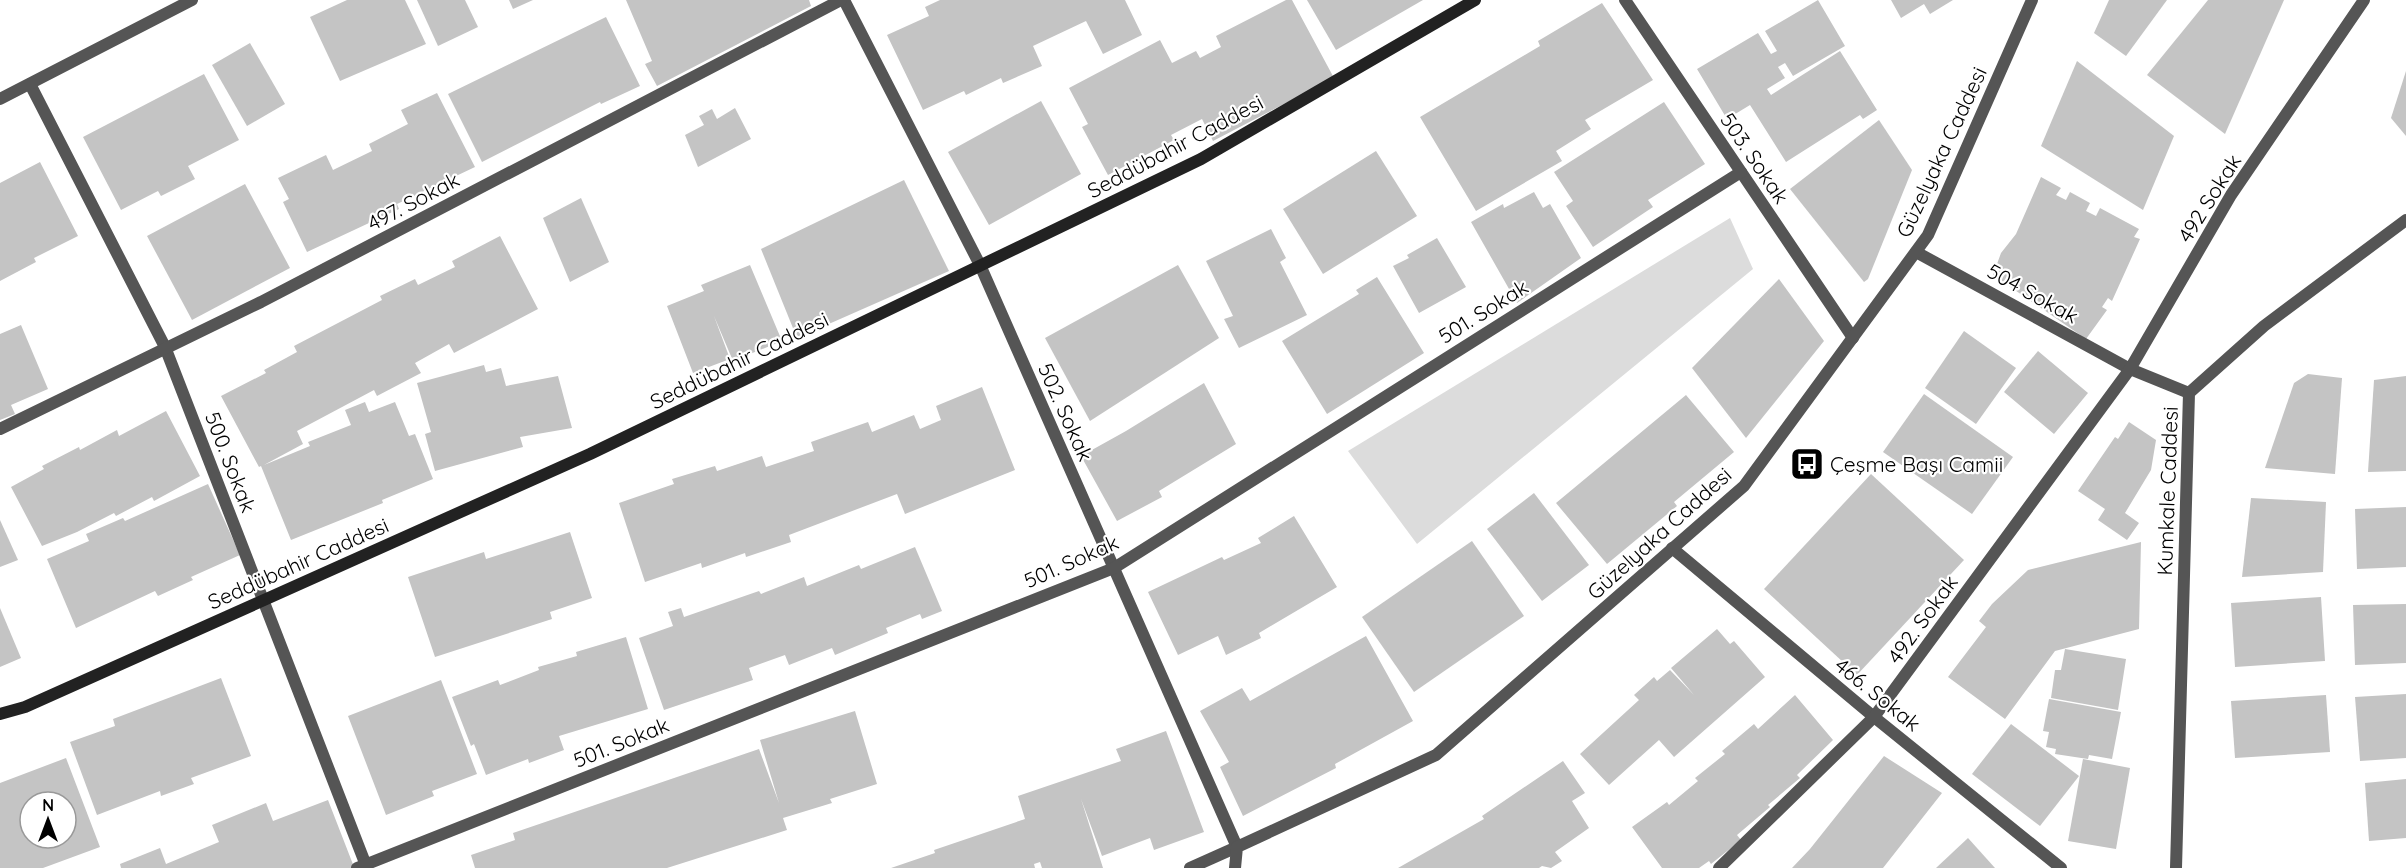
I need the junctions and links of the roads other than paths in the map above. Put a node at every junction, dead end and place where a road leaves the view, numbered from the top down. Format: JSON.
{"nodes":[{"id":1,"x":192,"y":0,"type":"edge"},
{"id":2,"x":842,"y":0,"type":"edge"},
{"id":3,"x":1475,"y":0,"type":"edge"},
{"id":4,"x":1625,"y":0,"type":"edge"},
{"id":5,"x":2032,"y":0,"type":"edge"},
{"id":6,"x":2364,"y":0,"type":"edge"},
{"id":7,"x":30,"y":84,"type":"junction"},
{"id":8,"x":0,"y":99,"type":"edge"},
{"id":9,"x":1741,"y":172,"type":"junction"},
{"id":10,"x":2406,"y":220,"type":"edge"},
{"id":11,"x":1916,"y":252,"type":"junction"},
{"id":12,"x":980,"y":265,"type":"junction"},
{"id":13,"x":1853,"y":338,"type":"junction"},
{"id":14,"x":165,"y":347,"type":"junction"},
{"id":15,"x":2130,"y":369,"type":"junction"},
{"id":16,"x":2189,"y":393,"type":"junction"},
{"id":17,"x":0,"y":429,"type":"edge"},
{"id":18,"x":1672,"y":548,"type":"junction"},
{"id":19,"x":1114,"y":568,"type":"junction"},
{"id":20,"x":264,"y":600,"type":"junction"},
{"id":21,"x":0,"y":714,"type":"edge"},
{"id":22,"x":1874,"y":717,"type":"junction"},
{"id":23,"x":1237,"y":847,"type":"junction"},
{"id":24,"x":363,"y":867,"type":"edge"},
{"id":25,"x":1190,"y":868,"type":"edge"},
{"id":26,"x":1235,"y":868,"type":"edge"},
{"id":27,"x":1719,"y":868,"type":"edge"},
{"id":28,"x":2061,"y":868,"type":"edge"},
{"id":29,"x":2176,"y":868,"type":"edge"}],
"edges":[{"from":1,"to":7,"type":"street"},
{"from":2,"to":12,"type":"street","name":"502. Sokak"},
{"from":2,"to":14,"type":"street","name":"497. Sokak"},
{"from":3,"to":12,"type":"street","name":"Seddübahir Caddesi"},
{"from":4,"to":9,"type":"street","name":"503. Sokak"},
{"from":5,"to":11,"type":"street","name":"Güzelyaka Caddesi"},
{"from":6,"to":15,"type":"street","name":"492 Sokak"},
{"from":7,"to":8,"type":"street"},
{"from":7,"to":14,"type":"street","name":"500. Sokak"},
{"from":9,"to":13,"type":"street","name":"503. Sokak"},
{"from":9,"to":19,"type":"street","name":"501. Sokak"},
{"from":10,"to":16,"type":"street","name":"Kumkale Caddesi"},
{"from":11,"to":13,"type":"street","name":"Güzelyaka Caddesi"},
{"from":11,"to":15,"type":"street","name":"504 Sokak"},
{"from":12,"to":19,"type":"street","name":"502. Sokak"},
{"from":12,"to":20,"type":"street","name":"Seddübahir Caddesi"},
{"from":13,"to":18,"type":"street","name":"Güzelyaka Caddesi"},
{"from":14,"to":17,"type":"street","name":"497. Sokak"},
{"from":14,"to":20,"type":"street","name":"500. Sokak"},
{"from":15,"to":16,"type":"street"},
{"from":15,"to":22,"type":"street","name":"492. Sokak"},
{"from":16,"to":29,"type":"street","name":"Kumkale Caddesi"},
{"from":18,"to":22,"type":"street","name":"466. Sokak"},
{"from":18,"to":23,"type":"street","name":"Güzelyaka Caddesi"},
{"from":19,"to":23,"type":"street","name":"502. Sokak"},
{"from":19,"to":24,"type":"street","name":"501. Sokak"},
{"from":20,"to":21,"type":"street","name":"Seddübahir Caddesi"},
{"from":20,"to":24,"type":"street","name":"500. Sokak"},
{"from":22,"to":27,"type":"street","name":"492. Sokak"},
{"from":22,"to":28,"type":"street","name":"466. Sokak"},
{"from":23,"to":25,"type":"street","name":"Güzelyaka Caddesi"},
{"from":23,"to":26,"type":"street"}]}
